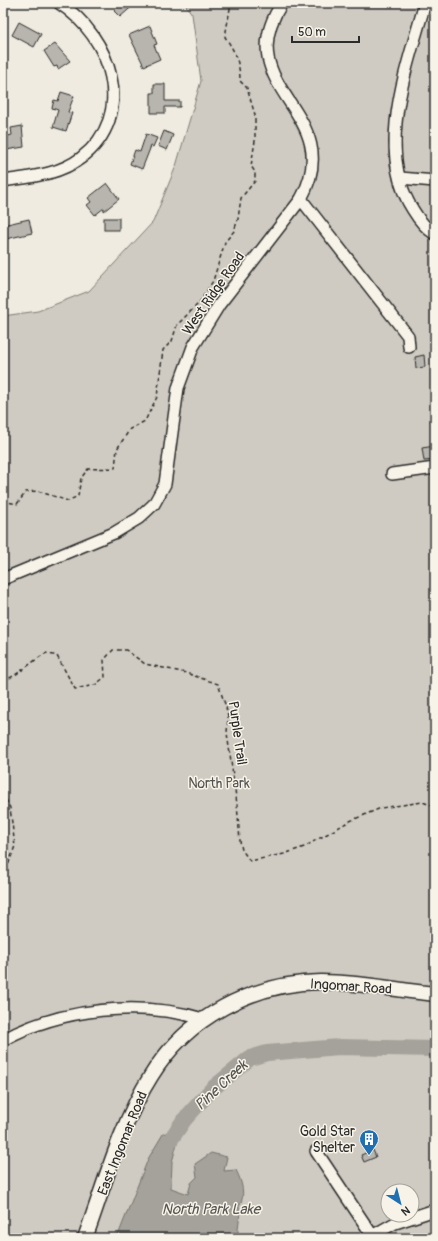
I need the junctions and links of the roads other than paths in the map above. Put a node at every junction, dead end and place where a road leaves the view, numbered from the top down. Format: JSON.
{"nodes":[{"id":1,"x":59,"y":3,"type":"edge"},
{"id":2,"x":282,"y":3,"type":"edge"},
{"id":3,"x":425,"y":3,"type":"edge"},
{"id":4,"x":400,"y":178,"type":"junction"},
{"id":5,"x":3,"y":181,"type":"edge"},
{"id":6,"x":435,"y":181,"type":"edge"},
{"id":7,"x":301,"y":199,"type":"junction"},
{"id":8,"x":435,"y":234,"type":"edge"},
{"id":9,"x":409,"y":346,"type":"dead end"},
{"id":10,"x":435,"y":468,"type":"edge"},
{"id":11,"x":392,"y":474,"type":"dead end"},
{"id":12,"x":3,"y":579,"type":"edge"},
{"id":13,"x":435,"y":994,"type":"edge"},
{"id":14,"x":203,"y":1019,"type":"junction"},
{"id":15,"x":3,"y":1040,"type":"edge"},
{"id":16,"x":316,"y":1152,"type":"dead end"},
{"id":17,"x":435,"y":1210,"type":"edge"},
{"id":18,"x":370,"y":1237,"type":"edge"},
{"id":19,"x":85,"y":1238,"type":"edge"}],
"edges":[{"from":1,"to":5,"type":"street"},
{"from":2,"to":7,"type":"street","name":"West Ridge Road"},
{"from":3,"to":4,"type":"street"},
{"from":4,"to":6,"type":"street"},
{"from":4,"to":8,"type":"street"},
{"from":7,"to":9,"type":"street"},
{"from":7,"to":12,"type":"street","name":"West Ridge Road"},
{"from":10,"to":11,"type":"street"},
{"from":13,"to":14,"type":"main road","name":"Ingomar Road"},
{"from":14,"to":15,"type":"street"},
{"from":14,"to":19,"type":"main road","name":"East Ingomar Road"},
{"from":16,"to":18,"type":"street"},
{"from":17,"to":18,"type":"street"}]}
